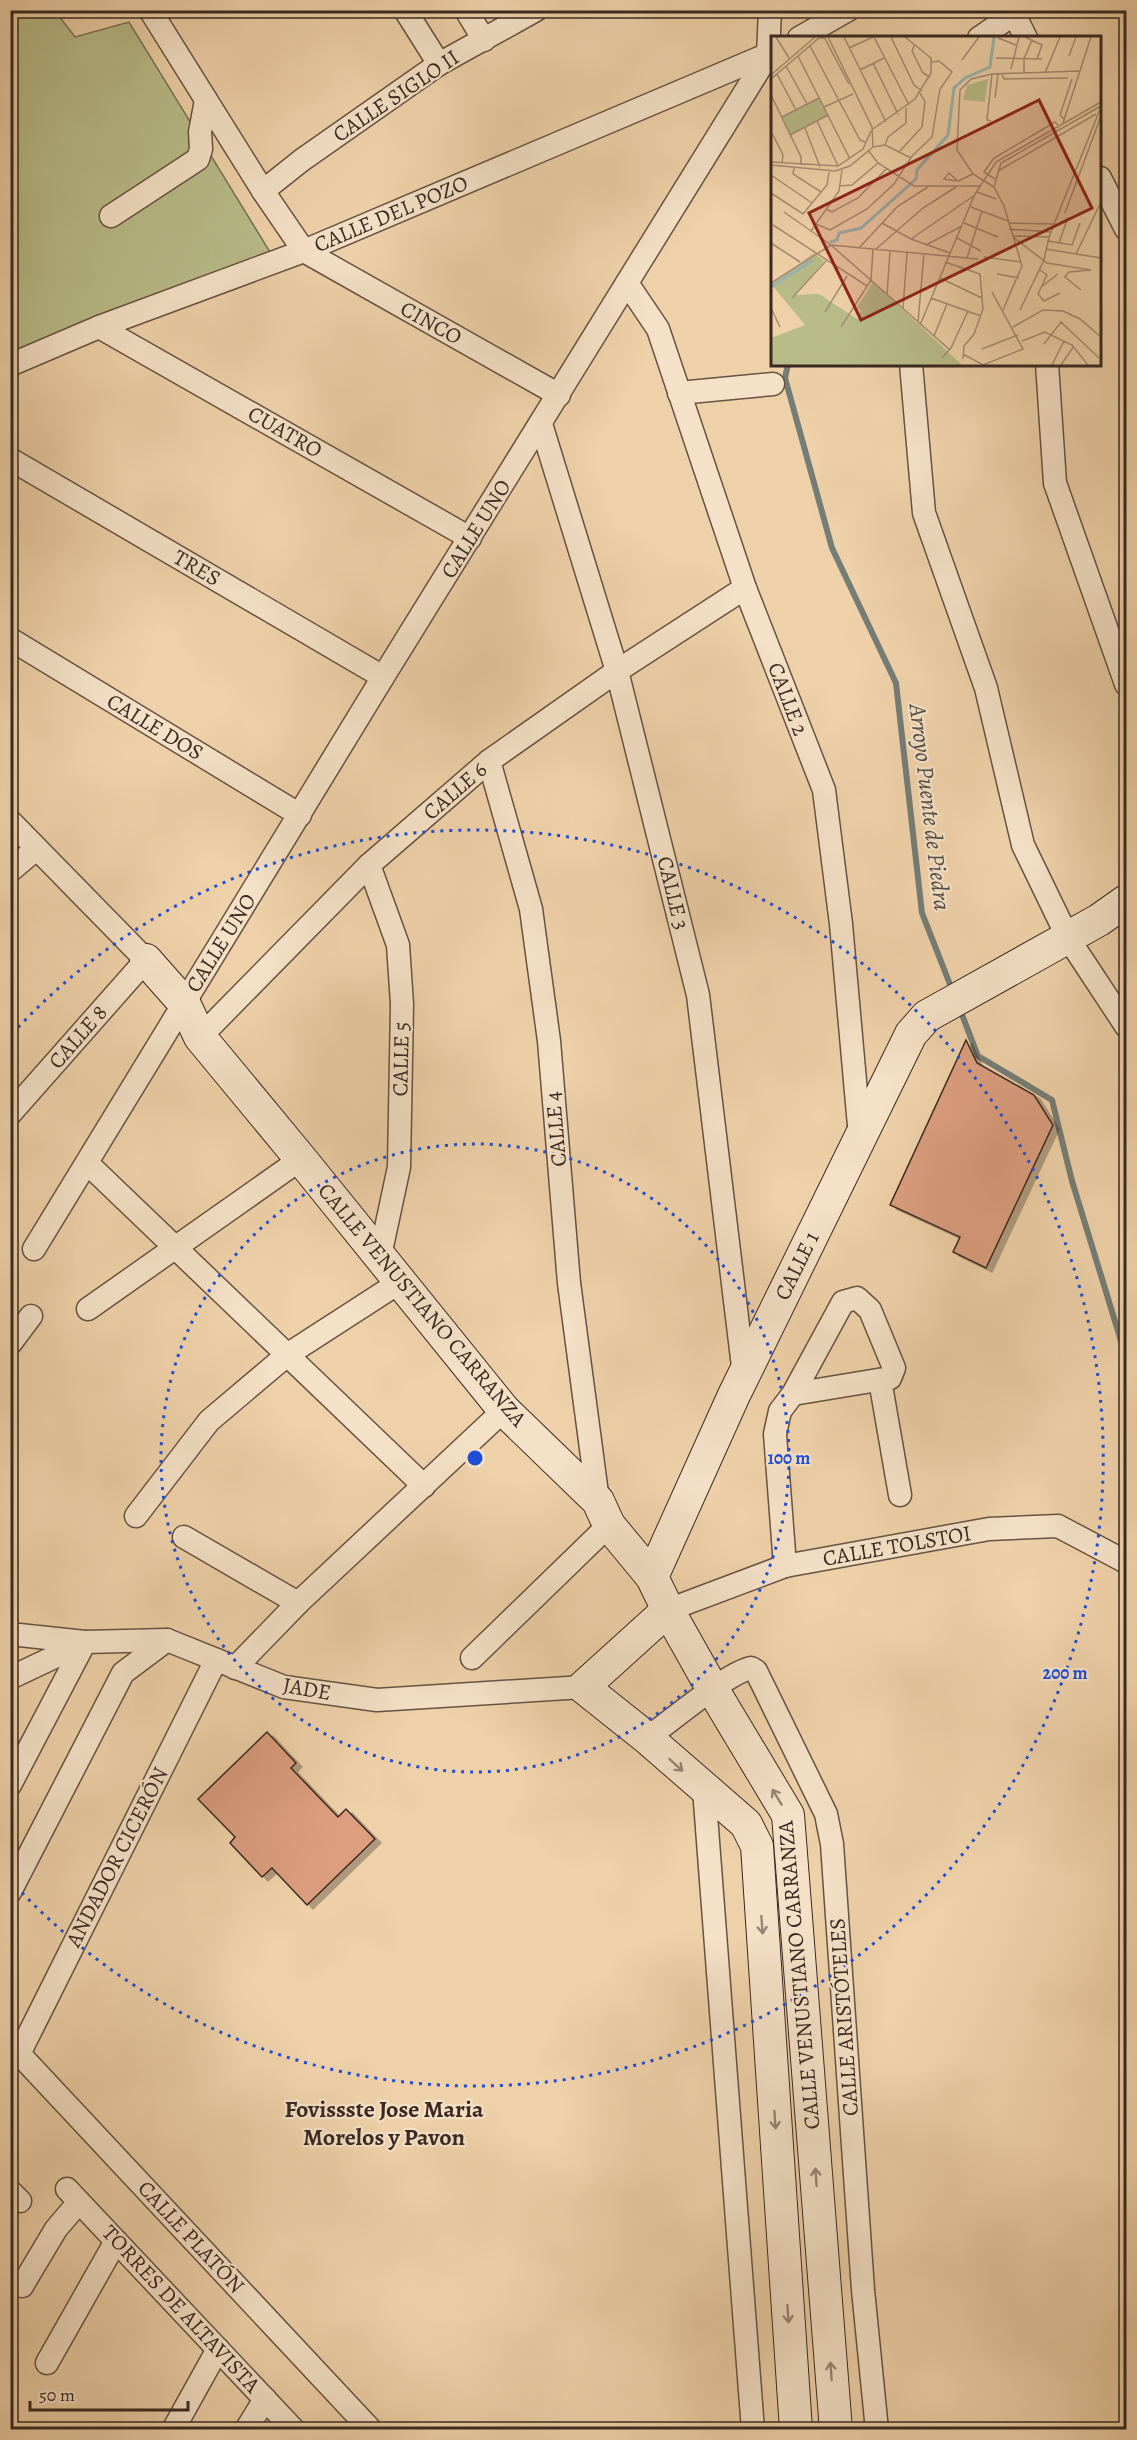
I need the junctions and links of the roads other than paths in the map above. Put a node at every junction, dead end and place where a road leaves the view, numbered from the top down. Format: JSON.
{"nodes":[{"id":1,"x":150,"y":10,"type":"edge"},
{"id":2,"x":405,"y":10,"type":"edge"},
{"id":3,"x":466,"y":10,"type":"edge"},
{"id":4,"x":536,"y":10,"type":"edge"},
{"id":5,"x":770,"y":10,"type":"edge"},
{"id":6,"x":848,"y":10,"type":"edge"},
{"id":7,"x":1013,"y":12,"type":"edge"},
{"id":8,"x":802,"y":36,"type":"edge"},
{"id":9,"x":982,"y":36,"type":"edge"},
{"id":10,"x":1025,"y":36,"type":"edge"},
{"id":11,"x":484,"y":40,"type":"junction"},
{"id":12,"x":770,"y":53,"type":"edge"},
{"id":13,"x":439,"y":64,"type":"junction"},
{"id":14,"x":206,"y":100,"type":"junction"},
{"id":15,"x":1101,"y":180,"type":"edge"},
{"id":16,"x":263,"y":191,"type":"junction"},
{"id":17,"x":111,"y":216,"type":"dead end"},
{"id":18,"x":1126,"y":229,"type":"edge"},
{"id":19,"x":304,"y":251,"type":"junction"},
{"id":20,"x":627,"y":283,"type":"junction"},
{"id":21,"x":99,"y":327,"type":"junction"},
{"id":22,"x":10,"y":365,"type":"edge"},
{"id":23,"x":911,"y":366,"type":"edge"},
{"id":24,"x":1047,"y":366,"type":"edge"},
{"id":25,"x":772,"y":384,"type":"dead end"},
{"id":26,"x":679,"y":393,"type":"junction"},
{"id":27,"x":559,"y":395,"type":"junction"},
{"id":28,"x":541,"y":424,"type":"junction"},
{"id":29,"x":10,"y":459,"type":"edge"},
{"id":30,"x":470,"y":538,"type":"junction"},
{"id":31,"x":745,"y":588,"type":"junction"},
{"id":32,"x":10,"y":639,"type":"edge"},
{"id":33,"x":617,"y":671,"type":"junction"},
{"id":34,"x":383,"y":677,"type":"junction"},
{"id":35,"x":1126,"y":684,"type":"edge"},
{"id":36,"x":489,"y":761,"type":"junction"},
{"id":37,"x":300,"y":815,"type":"junction"},
{"id":38,"x":10,"y":821,"type":"edge"},
{"id":39,"x":36,"y":849,"type":"junction"},
{"id":40,"x":369,"y":865,"type":"junction"},
{"id":41,"x":10,"y":871,"type":"edge"},
{"id":42,"x":1126,"y":901,"type":"edge"},
{"id":43,"x":1068,"y":938,"type":"junction"},
{"id":44,"x":146,"y":960,"type":"junction"},
{"id":45,"x":184,"y":1004,"type":"junction"},
{"id":46,"x":1126,"y":1026,"type":"edge"},
{"id":47,"x":200,"y":1037,"type":"junction"},
{"id":48,"x":10,"y":1114,"type":"edge"},
{"id":49,"x":860,"y":1138,"type":"junction"},
{"id":50,"x":301,"y":1159,"type":"junction"},
{"id":51,"x":87,"y":1163,"type":"junction"},
{"id":52,"x":176,"y":1248,"type":"junction"},
{"id":53,"x":34,"y":1249,"type":"dead end"},
{"id":54,"x":380,"y":1256,"type":"junction"},
{"id":55,"x":400,"y":1282,"type":"junction"},
{"id":56,"x":88,"y":1309,"type":"dead end"},
{"id":57,"x":31,"y":1316,"type":"dead end"},
{"id":58,"x":10,"y":1344,"type":"edge"},
{"id":59,"x":287,"y":1355,"type":"junction"},
{"id":60,"x":744,"y":1375,"type":"junction"},
{"id":61,"x":880,"y":1380,"type":"junction"},
{"id":62,"x":793,"y":1394,"type":"junction"},
{"id":63,"x":504,"y":1410,"type":"junction"},
{"id":64,"x":424,"y":1486,"type":"junction"},
{"id":65,"x":900,"y":1495,"type":"dead end"},
{"id":66,"x":604,"y":1513,"type":"junction"},
{"id":67,"x":136,"y":1516,"type":"dead end"},
{"id":68,"x":184,"y":1537,"type":"dead end"},
{"id":69,"x":1126,"y":1562,"type":"edge"},
{"id":70,"x":785,"y":1566,"type":"junction"},
{"id":71,"x":652,"y":1577,"type":"junction"},
{"id":72,"x":298,"y":1603,"type":"junction"},
{"id":73,"x":668,"y":1610,"type":"junction"},
{"id":74,"x":10,"y":1634,"type":"edge"},
{"id":75,"x":167,"y":1640,"type":"junction"},
{"id":76,"x":85,"y":1642,"type":"junction"},
{"id":77,"x":471,"y":1659,"type":"dead end"},
{"id":78,"x":225,"y":1664,"type":"junction"},
{"id":79,"x":10,"y":1678,"type":"edge"},
{"id":80,"x":584,"y":1687,"type":"junction"},
{"id":81,"x":713,"y":1690,"type":"junction"},
{"id":82,"x":647,"y":1738,"type":"junction"},
{"id":83,"x":10,"y":1785,"type":"edge"},
{"id":84,"x":704,"y":1789,"type":"junction"},
{"id":85,"x":10,"y":1892,"type":"edge"},
{"id":86,"x":15,"y":2049,"type":"edge"},
{"id":87,"x":116,"y":2241,"type":"junction"},
{"id":88,"x":22,"y":2286,"type":"dead end"},
{"id":89,"x":218,"y":2349,"type":"junction"},
{"id":90,"x":47,"y":2363,"type":"dead end"},
{"id":91,"x":265,"y":2399,"type":"junction"},
{"id":92,"x":173,"y":2430,"type":"edge"},
{"id":93,"x":246,"y":2430,"type":"edge"},
{"id":94,"x":294,"y":2430,"type":"edge"},
{"id":95,"x":371,"y":2430,"type":"edge"},
{"id":96,"x":753,"y":2430,"type":"edge"},
{"id":97,"x":796,"y":2430,"type":"edge"},
{"id":98,"x":836,"y":2430,"type":"edge"},
{"id":99,"x":877,"y":2430,"type":"edge"}],
"edges":[{"from":1,"to":14,"type":"street"},
{"from":2,"to":13,"type":"street"},
{"from":3,"to":11,"type":"street"},
{"from":4,"to":11,"type":"street","name":"CALLE SIGLO II"},
{"from":5,"to":12,"type":"street"},
{"from":6,"to":8,"type":"street"},
{"from":7,"to":9,"type":"street"},
{"from":7,"to":10,"type":"street"},
{"from":11,"to":13,"type":"street","name":"CALLE SIGLO II"},
{"from":12,"to":19,"type":"street","name":"CALLE DEL POZO"},
{"from":12,"to":20,"type":"street","name":"CALLE UNO"},
{"from":13,"to":16,"type":"street","name":"CALLE SIGLO II"},
{"from":14,"to":16,"type":"street"},
{"from":14,"to":17,"type":"street"},
{"from":15,"to":18,"type":"street"},
{"from":16,"to":19,"type":"street"},
{"from":19,"to":21,"type":"street","name":"CALLE DEL POZO"},
{"from":19,"to":27,"type":"street","name":"CINCO"},
{"from":20,"to":26,"type":"street","name":"CALLE 2"},
{"from":20,"to":27,"type":"street","name":"CALLE UNO"},
{"from":21,"to":22,"type":"street","name":"CALLE DEL POZO"},
{"from":21,"to":30,"type":"street","name":"CUATRO"},
{"from":23,"to":43,"type":"street"},
{"from":24,"to":35,"type":"street"},
{"from":25,"to":26,"type":"street"},
{"from":26,"to":31,"type":"street","name":"CALLE 2"},
{"from":27,"to":28,"type":"street","name":"CALLE UNO"},
{"from":28,"to":30,"type":"street","name":"CALLE UNO"},
{"from":28,"to":33,"type":"street","name":"CALLE 3"},
{"from":29,"to":34,"type":"street","name":"TRES"},
{"from":30,"to":34,"type":"street","name":"CALLE UNO"},
{"from":31,"to":33,"type":"street","name":"CALLE 6"},
{"from":31,"to":49,"type":"street","name":"CALLE 2"},
{"from":32,"to":37,"type":"street","name":"CALLE DOS"},
{"from":33,"to":36,"type":"street","name":"CALLE 6"},
{"from":33,"to":60,"type":"street","name":"CALLE 3"},
{"from":34,"to":37,"type":"street","name":"CALLE UNO"},
{"from":36,"to":40,"type":"street","name":"CALLE 6"},
{"from":36,"to":66,"type":"street","name":"CALLE 4"},
{"from":37,"to":45,"type":"street","name":"CALLE UNO"},
{"from":38,"to":39,"type":"street","name":"CALLE VENUSTIANO CARRANZA"},
{"from":39,"to":41,"type":"street"},
{"from":39,"to":44,"type":"street","name":"CALLE VENUSTIANO CARRANZA"},
{"from":40,"to":47,"type":"street","name":"CALLE 6"},
{"from":40,"to":54,"type":"street","name":"CALLE 5"},
{"from":42,"to":43,"type":"street","name":"CALLE 1"},
{"from":43,"to":46,"type":"street"},
{"from":43,"to":49,"type":"street","name":"CALLE 1"},
{"from":44,"to":45,"type":"street","name":"CALLE VENUSTIANO CARRANZA"},
{"from":44,"to":48,"type":"street","name":"CALLE 8"},
{"from":45,"to":47,"type":"street","name":"CALLE VENUSTIANO CARRANZA"},
{"from":45,"to":51,"type":"street","name":"CALLE UNO"},
{"from":47,"to":50,"type":"street","name":"CALLE VENUSTIANO CARRANZA"},
{"from":49,"to":60,"type":"street","name":"CALLE 1"},
{"from":50,"to":52,"type":"street"},
{"from":50,"to":54,"type":"street","name":"CALLE VENUSTIANO CARRANZA"},
{"from":51,"to":52,"type":"street"},
{"from":51,"to":53,"type":"street","name":"CALLE UNO"},
{"from":52,"to":56,"type":"street"},
{"from":52,"to":59,"type":"street"},
{"from":54,"to":55,"type":"street","name":"CALLE VENUSTIANO CARRANZA"},
{"from":55,"to":59,"type":"street"},
{"from":55,"to":63,"type":"street","name":"CALLE VENUSTIANO CARRANZA"},
{"from":57,"to":58,"type":"street"},
{"from":59,"to":64,"type":"street"},
{"from":59,"to":67,"type":"street"},
{"from":60,"to":71,"type":"street","name":"CALLE 1"},
{"from":61,"to":62,"type":"street"},
{"from":61,"to":62,"type":"street"},
{"from":61,"to":65,"type":"street"},
{"from":62,"to":70,"type":"street"},
{"from":63,"to":64,"type":"street","name":"ANDADOR CICERÓN"},
{"from":63,"to":66,"type":"street","name":"CALLE VENUSTIANO CARRANZA"},
{"from":64,"to":72,"type":"street","name":"ANDADOR CICERÓN"},
{"from":66,"to":71,"type":"street","name":"CALLE VENUSTIANO CARRANZA"},
{"from":66,"to":77,"type":"street"},
{"from":68,"to":72,"type":"street"},
{"from":69,"to":70,"type":"street","name":"CALLE TOLSTOI"},
{"from":70,"to":73,"type":"street","name":"CALLE TOLSTOI"},
{"from":71,"to":73,"type":"street","name":"CALLE VENUSTIANO CARRANZA"},
{"from":72,"to":78,"type":"street","name":"ANDADOR CICERÓN"},
{"from":73,"to":80,"type":"street"},
{"from":73,"to":81,"type":"street","name":"CALLE VENUSTIANO CARRANZA"},
{"from":74,"to":76,"type":"street","name":"JADE"},
{"from":75,"to":76,"type":"street","name":"JADE"},
{"from":75,"to":78,"type":"street","name":"JADE"},
{"from":75,"to":85,"type":"street"},
{"from":76,"to":79,"type":"street"},
{"from":76,"to":83,"type":"street"},
{"from":78,"to":80,"type":"street","name":"JADE"},
{"from":78,"to":86,"type":"street","name":"ANDADOR CICERÓN"},
{"from":80,"to":82,"type":"street","name":"CALLE VENUSTIANO CARRANZA"},
{"from":81,"to":82,"type":"street"},
{"from":98,"to":81,"type":"street","name":"CALLE VENUSTIANO CARRANZA","one_way":true},
{"from":81,"to":99,"type":"street","name":"CALLE ARISTÓTELES"},
{"from":82,"to":84,"type":"street","name":"CALLE VENUSTIANO CARRANZA","one_way":true},
{"from":84,"to":96,"type":"street"},
{"from":84,"to":97,"type":"street","name":"CALLE VENUSTIANO CARRANZA","one_way":true},
{"from":86,"to":95,"type":"street","name":"CALLE PLATÓN"},
{"from":87,"to":88,"type":"street","name":"TORRES DE ALTAVISTA"},
{"from":87,"to":89,"type":"street","name":"TORRES DE ALTAVISTA"},
{"from":87,"to":90,"type":"street"},
{"from":89,"to":91,"type":"street","name":"TORRES DE ALTAVISTA"},
{"from":89,"to":92,"type":"street"},
{"from":91,"to":93,"type":"street"},
{"from":91,"to":94,"type":"street","name":"TORRES DE ALTAVISTA"}]}
